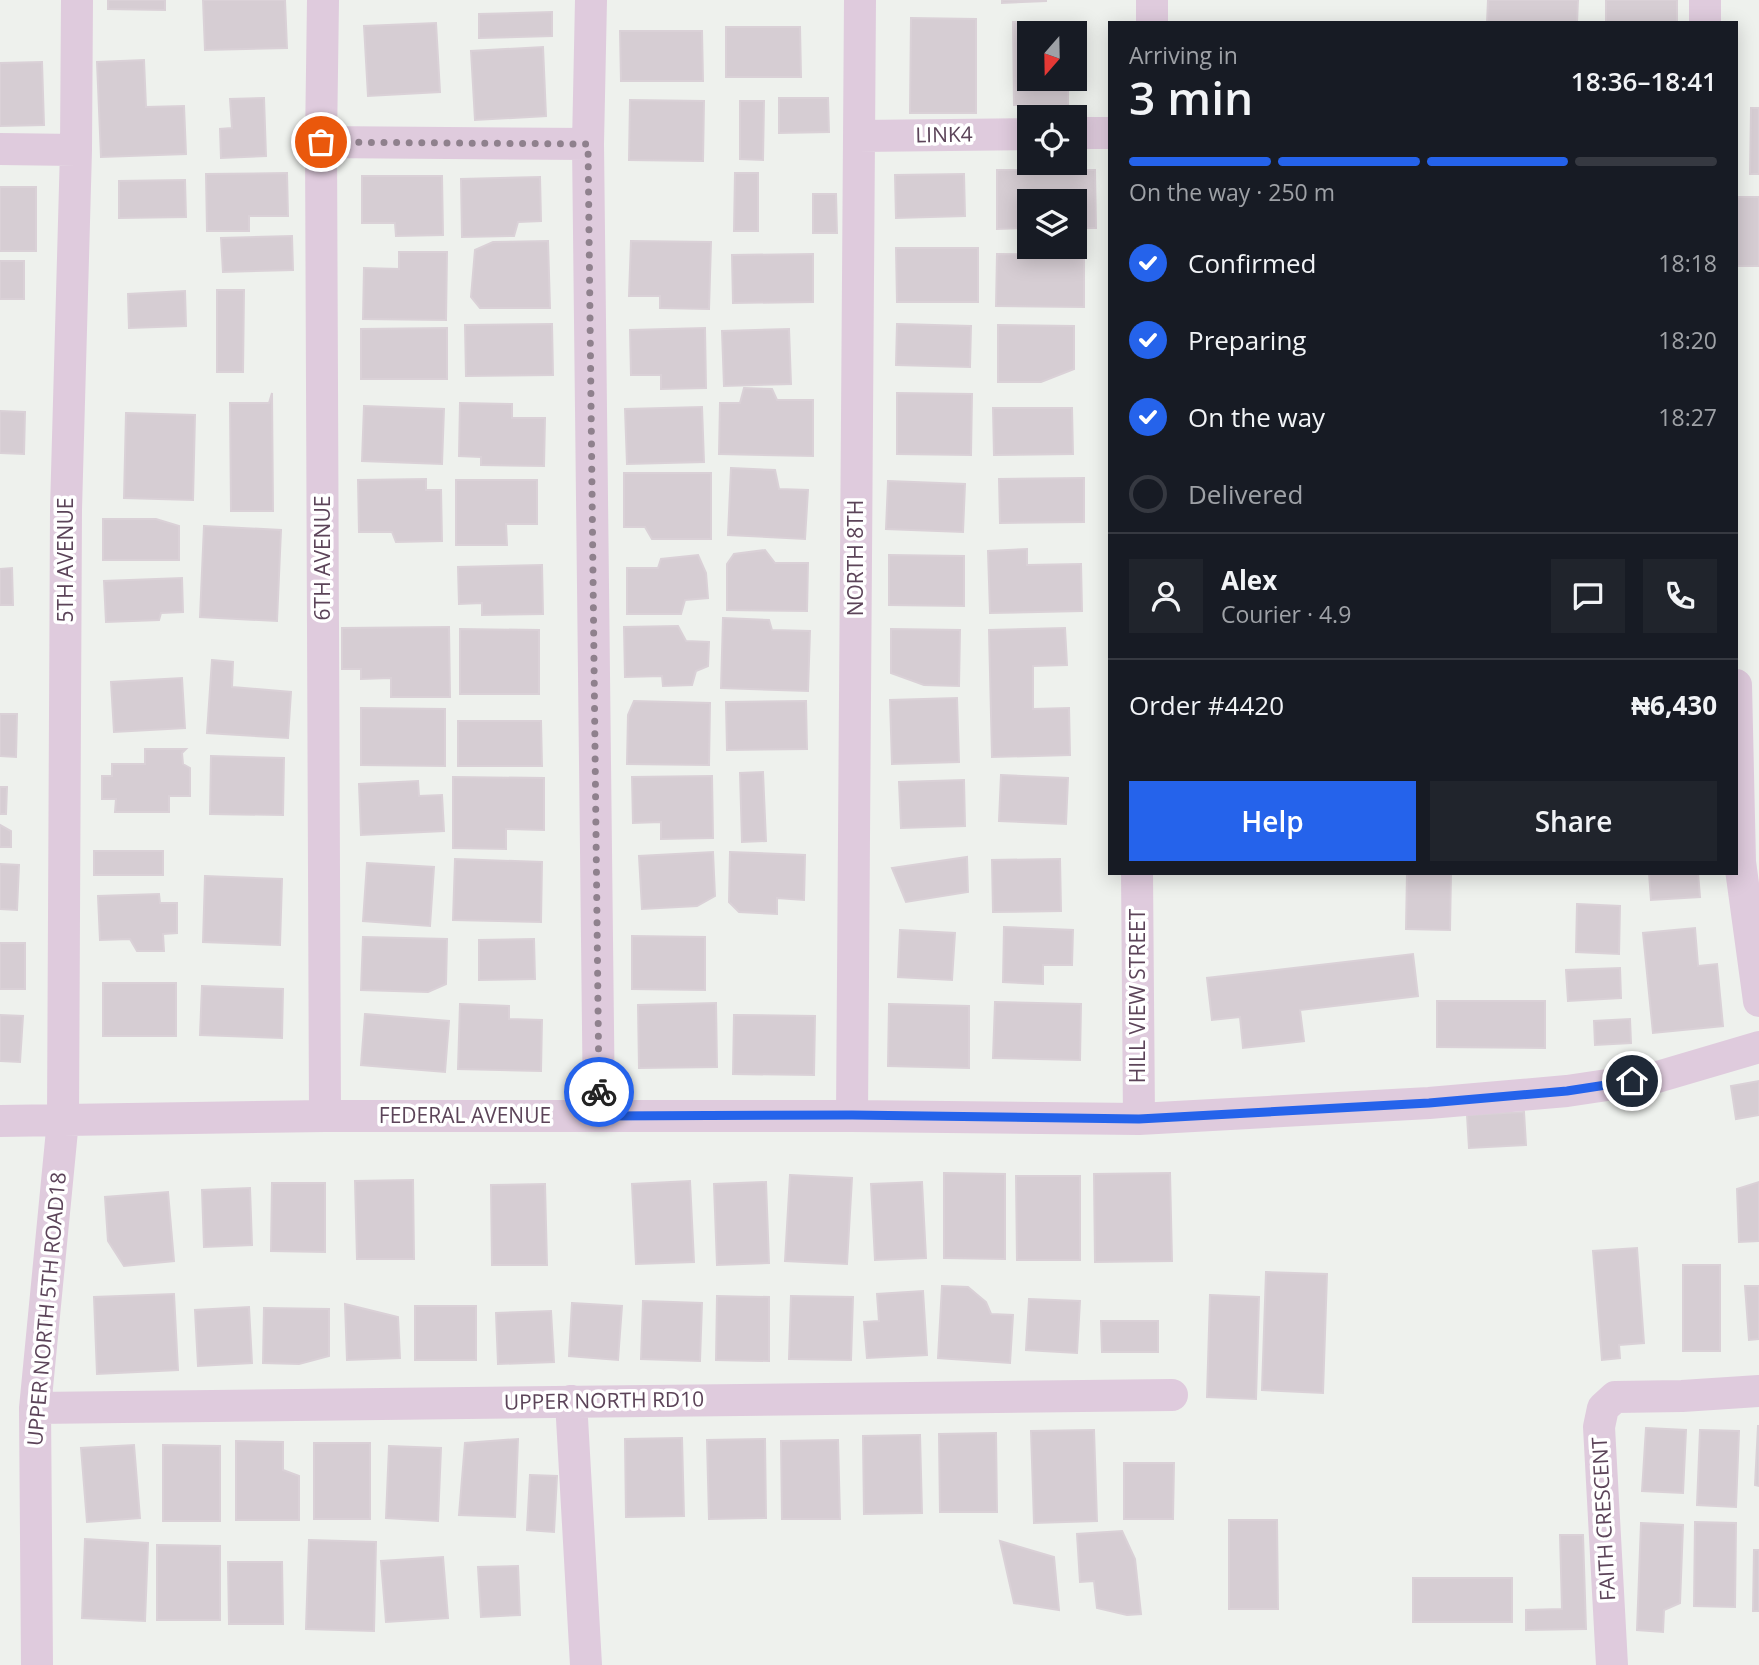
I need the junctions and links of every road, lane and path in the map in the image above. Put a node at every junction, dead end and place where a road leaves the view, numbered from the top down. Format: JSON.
{"nodes":[{"id":1,"x":77,"y":0,"type":"edge"},
{"id":2,"x":323,"y":0,"type":"edge"},
{"id":3,"x":591,"y":0,"type":"edge"},
{"id":4,"x":860,"y":0,"type":"edge"},
{"id":5,"x":1152,"y":0,"type":"edge"},
{"id":6,"x":1705,"y":0,"type":"edge"},
{"id":7,"x":1152,"y":21,"type":"edge"},
{"id":8,"x":1705,"y":21,"type":"edge"},
{"id":9,"x":1108,"y":133,"type":"edge"},
{"id":10,"x":1017,"y":134,"type":"edge"},
{"id":11,"x":1087,"y":134,"type":"edge"},
{"id":12,"x":859,"y":136,"type":"junction"},
{"id":13,"x":321,"y":142,"type":"junction"},
{"id":14,"x":588,"y":144,"type":"junction"},
{"id":15,"x":0,"y":149,"type":"edge"},
{"id":16,"x":76,"y":150,"type":"junction"},
{"id":17,"x":1738,"y":774,"type":"edge"},
{"id":18,"x":1138,"y":875,"type":"edge"},
{"id":19,"x":1759,"y":1001,"type":"edge"},
{"id":20,"x":1759,"y":1047,"type":"edge"},
{"id":21,"x":852,"y":1115,"type":"junction"},
{"id":22,"x":326,"y":1116,"type":"junction"},
{"id":23,"x":599,"y":1116,"type":"junction"},
{"id":24,"x":1139,"y":1119,"type":"junction"},
{"id":25,"x":63,"y":1120,"type":"junction"},
{"id":26,"x":0,"y":1121,"type":"edge"},
{"id":27,"x":1759,"y":1391,"type":"edge"},
{"id":28,"x":1172,"y":1395,"type":"dead end"},
{"id":29,"x":571,"y":1401,"type":"junction"},
{"id":30,"x":35,"y":1408,"type":"junction"},
{"id":31,"x":37,"y":1665,"type":"edge"},
{"id":32,"x":586,"y":1665,"type":"edge"},
{"id":33,"x":1612,"y":1665,"type":"edge"}],
"edges":[{"from":1,"to":16,"type":"street","name":"5TH AVENUE"},
{"from":2,"to":13,"type":"street","name":"6TH AVENUE"},
{"from":3,"to":14,"type":"street"},
{"from":4,"to":12,"type":"street","name":"NORTH 8TH"},
{"from":5,"to":7,"type":"street"},
{"from":6,"to":8,"type":"street"},
{"from":9,"to":11,"type":"street"},
{"from":10,"to":12,"type":"street","name":"LINK4"},
{"from":12,"to":21,"type":"street","name":"NORTH 8TH"},
{"from":13,"to":14,"type":"street"},
{"from":13,"to":22,"type":"street","name":"6TH AVENUE"},
{"from":14,"to":23,"type":"street"},
{"from":15,"to":16,"type":"street"},
{"from":16,"to":25,"type":"street","name":"5TH AVENUE"},
{"from":17,"to":19,"type":"street"},
{"from":18,"to":24,"type":"street","name":"HILL VIEW STREET"},
{"from":20,"to":24,"type":"street","name":"FEDERAL AVENUE"},
{"from":21,"to":23,"type":"street","name":"FEDERAL AVENUE"},
{"from":21,"to":24,"type":"street","name":"FEDERAL AVENUE"},
{"from":22,"to":23,"type":"street","name":"FEDERAL AVENUE"},
{"from":22,"to":25,"type":"street","name":"FEDERAL AVENUE"},
{"from":25,"to":26,"type":"street","name":"FEDERAL AVENUE"},
{"from":25,"to":30,"type":"street","name":"UPPER NORTH 5TH ROAD18"},
{"from":27,"to":33,"type":"street","name":"FAITH CRESCENT"},
{"from":28,"to":29,"type":"street","name":"UPPER NORTH RD10"},
{"from":29,"to":30,"type":"street","name":"UPPER NORTH RD10"},
{"from":29,"to":32,"type":"street"},
{"from":30,"to":31,"type":"street","name":"UPPER NORTH 5TH ROAD18"}]}
